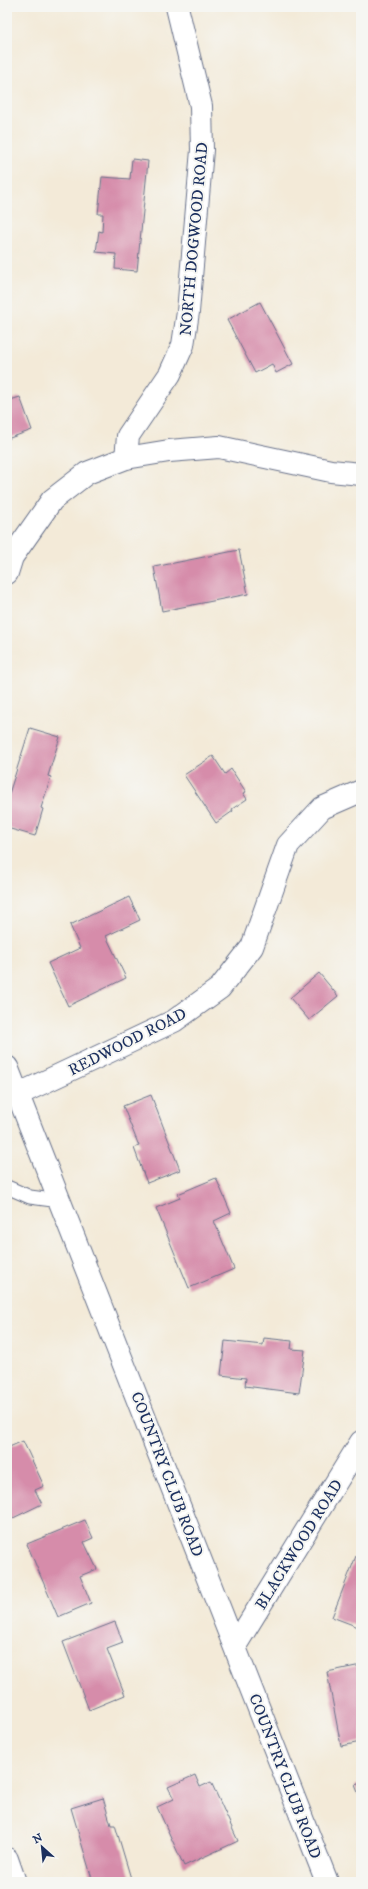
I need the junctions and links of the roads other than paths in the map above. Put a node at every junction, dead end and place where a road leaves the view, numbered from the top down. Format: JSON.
{"nodes":[{"id":1,"x":177,"y":7,"type":"edge"},
{"id":2,"x":126,"y":458,"type":"junction"},
{"id":3,"x":361,"y":474,"type":"edge"},
{"id":4,"x":7,"y":573,"type":"edge"},
{"id":5,"x":361,"y":791,"type":"edge"},
{"id":6,"x":7,"y":1067,"type":"edge"},
{"id":7,"x":19,"y":1094,"type":"junction"},
{"id":8,"x":7,"y":1187,"type":"edge"},
{"id":9,"x":60,"y":1201,"type":"junction"},
{"id":10,"x":361,"y":1442,"type":"edge"},
{"id":11,"x":235,"y":1646,"type":"junction"},
{"id":12,"x":7,"y":1859,"type":"edge"},
{"id":13,"x":15,"y":1882,"type":"edge"},
{"id":14,"x":327,"y":1882,"type":"edge"}],
"edges":[{"from":1,"to":2,"type":"street","name":"NORTH DOGWOOD ROAD"},
{"from":2,"to":3,"type":"street"},
{"from":2,"to":4,"type":"street"},
{"from":5,"to":7,"type":"street","name":"REDWOOD ROAD"},
{"from":6,"to":7,"type":"street","name":"COUNTRY CLUB ROAD"},
{"from":7,"to":9,"type":"street","name":"COUNTRY CLUB ROAD"},
{"from":8,"to":9,"type":"lane"},
{"from":9,"to":11,"type":"street","name":"COUNTRY CLUB ROAD"},
{"from":10,"to":11,"type":"street","name":"BLACKWOOD ROAD"},
{"from":11,"to":14,"type":"street","name":"COUNTRY CLUB ROAD"},
{"from":12,"to":13,"type":"street"}]}
